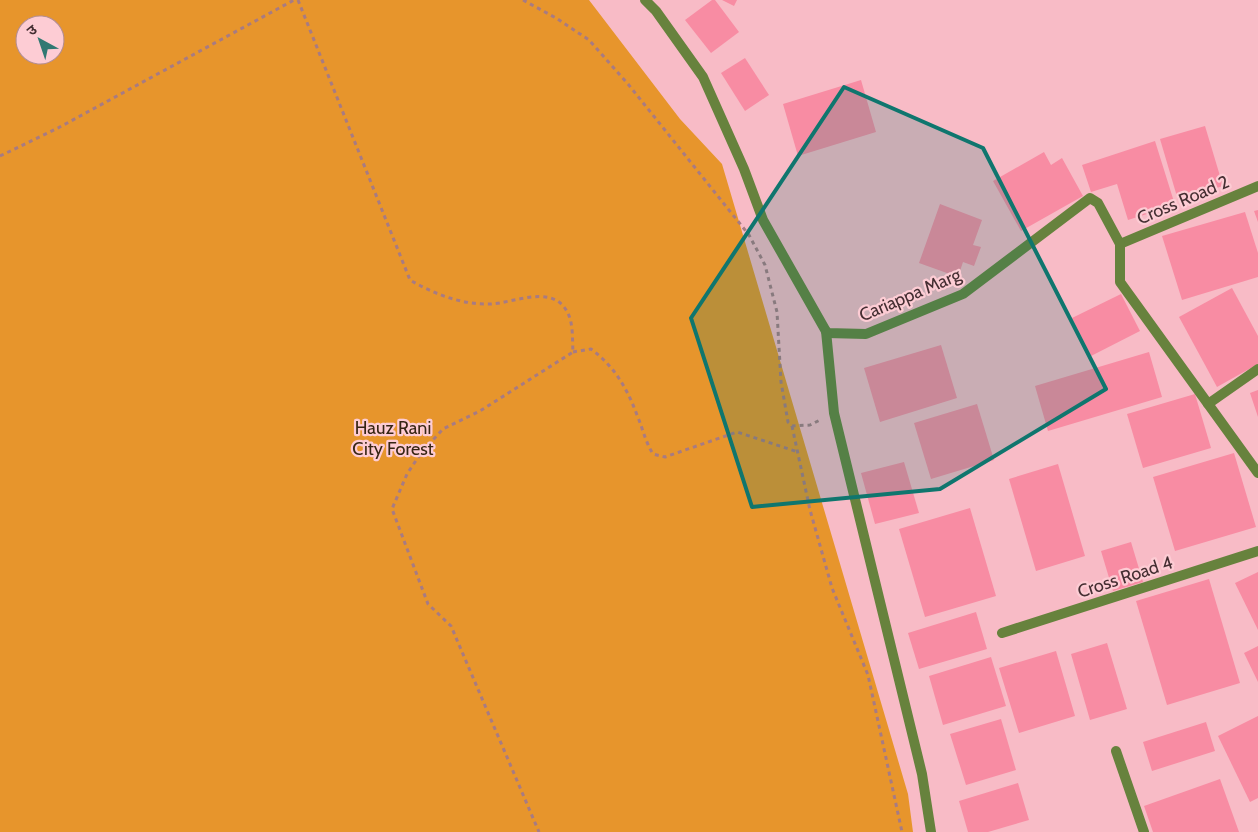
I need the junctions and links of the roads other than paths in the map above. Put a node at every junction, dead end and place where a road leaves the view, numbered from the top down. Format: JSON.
{"nodes":[{"id":1,"x":645,"y":0,"type":"edge"},
{"id":2,"x":1258,"y":186,"type":"edge"},
{"id":3,"x":1120,"y":244,"type":"junction"},
{"id":4,"x":826,"y":331,"type":"junction"},
{"id":5,"x":1258,"y":369,"type":"edge"},
{"id":6,"x":1208,"y":404,"type":"junction"},
{"id":7,"x":1258,"y":473,"type":"edge"},
{"id":8,"x":1258,"y":551,"type":"edge"},
{"id":9,"x":1002,"y":633,"type":"dead end"},
{"id":10,"x":1116,"y":751,"type":"dead end"},
{"id":11,"x":931,"y":832,"type":"edge"},
{"id":12,"x":1144,"y":832,"type":"edge"}],
"edges":[{"from":1,"to":4,"type":"street"},
{"from":2,"to":3,"type":"street","name":"Cross Road 2"},
{"from":3,"to":4,"type":"street","name":"Cariappa Marg"},
{"from":3,"to":6,"type":"street","name":"Cariappa Marg"},
{"from":4,"to":11,"type":"street"},
{"from":5,"to":6,"type":"street"},
{"from":6,"to":7,"type":"street","name":"Cariappa Marg"},
{"from":8,"to":9,"type":"street","name":"Cross Road 4"},
{"from":10,"to":12,"type":"street"}]}
